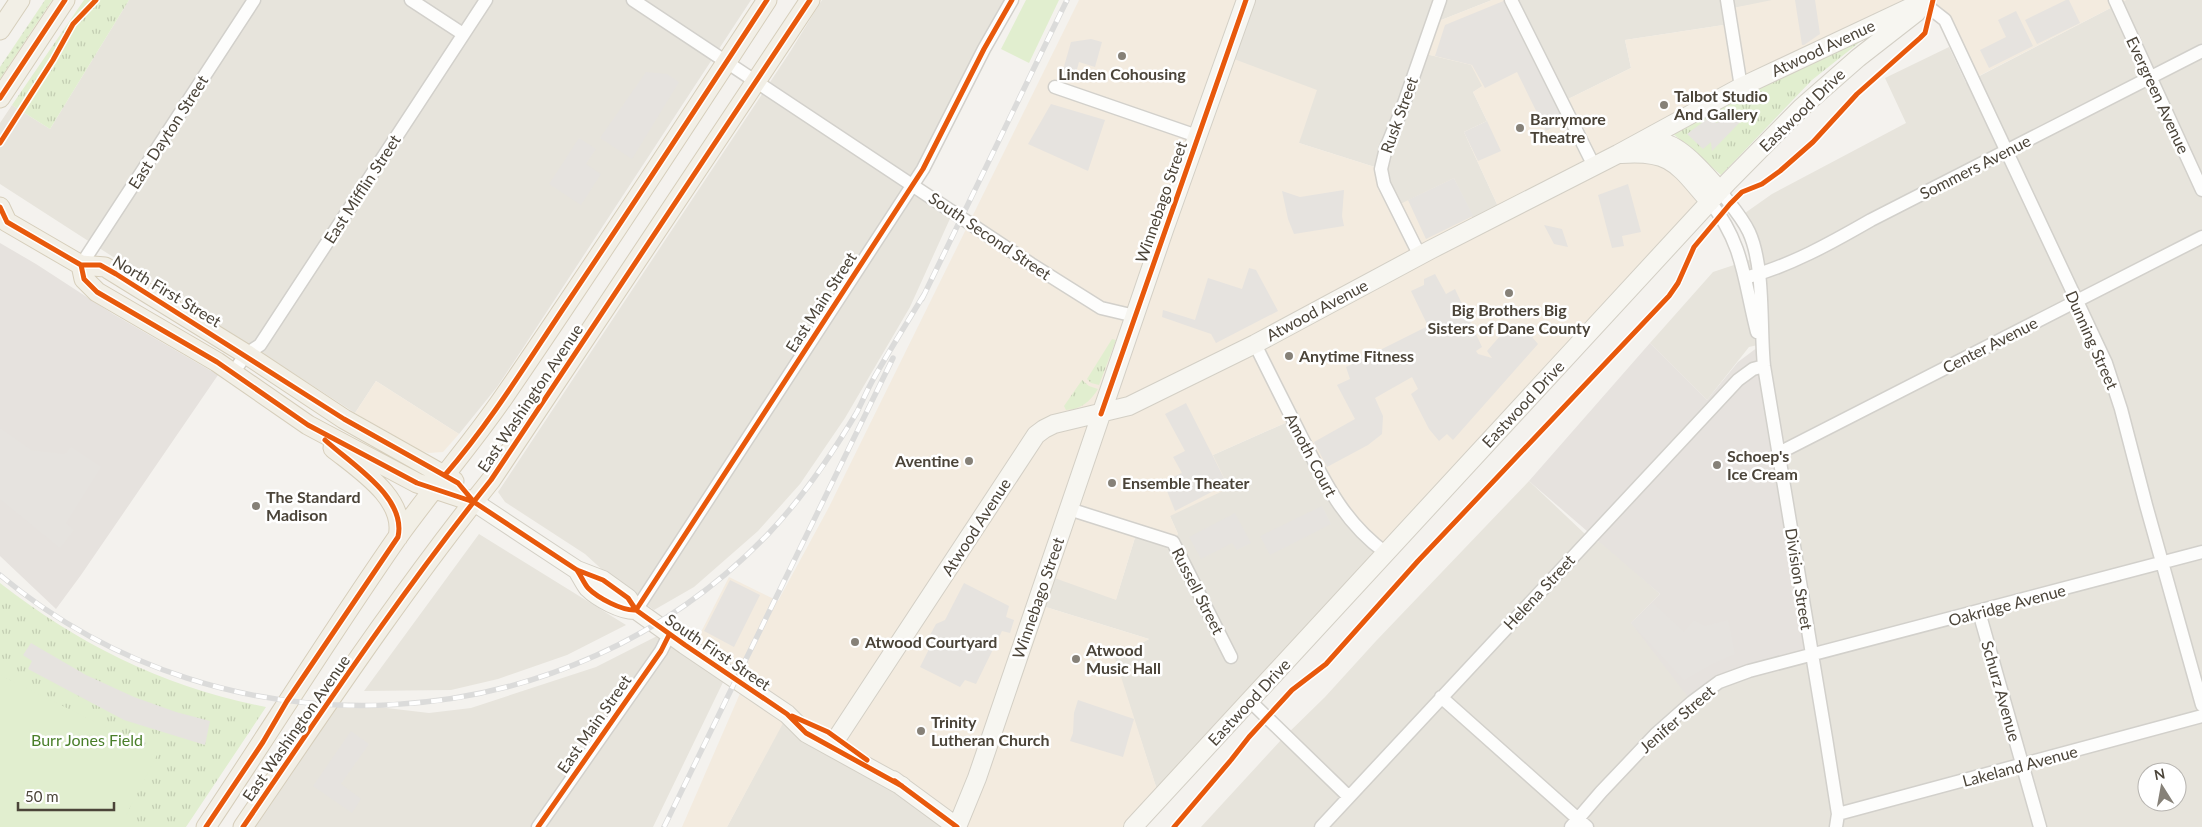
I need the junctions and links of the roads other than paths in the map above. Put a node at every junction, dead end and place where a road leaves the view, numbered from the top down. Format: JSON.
{"nodes":[{"id":1,"x":20,"y":0,"type":"edge"},
{"id":2,"x":65,"y":0,"type":"edge"},
{"id":3,"x":254,"y":0,"type":"edge"},
{"id":4,"x":411,"y":0,"type":"edge"},
{"id":5,"x":486,"y":0,"type":"edge"},
{"id":6,"x":633,"y":0,"type":"edge"},
{"id":7,"x":767,"y":0,"type":"edge"},
{"id":8,"x":810,"y":0,"type":"edge"},
{"id":9,"x":1012,"y":0,"type":"edge"},
{"id":10,"x":1246,"y":0,"type":"edge"},
{"id":11,"x":1440,"y":0,"type":"edge"},
{"id":12,"x":1512,"y":0,"type":"edge"},
{"id":13,"x":1727,"y":0,"type":"edge"},
{"id":14,"x":2115,"y":0,"type":"edge"},
{"id":15,"x":1927,"y":1,"type":"edge"},
{"id":16,"x":0,"y":30,"type":"edge"},
{"id":17,"x":463,"y":34,"type":"junction"},
{"id":18,"x":2202,"y":51,"type":"edge"},
{"id":19,"x":725,"y":62,"type":"junction"},
{"id":20,"x":2150,"y":78,"type":"junction"},
{"id":21,"x":756,"y":82,"type":"junction"},
{"id":22,"x":1055,"y":87,"type":"dead end"},
{"id":23,"x":1741,"y":87,"type":"junction"},
{"id":24,"x":0,"y":98,"type":"edge"},
{"id":25,"x":1197,"y":136,"type":"junction"},
{"id":26,"x":1624,"y":150,"type":"junction"},
{"id":27,"x":2006,"y":150,"type":"junction"},
{"id":28,"x":1594,"y":166,"type":"junction"},
{"id":29,"x":913,"y":184,"type":"junction"},
{"id":30,"x":2202,"y":190,"type":"edge"},
{"id":31,"x":1715,"y":196,"type":"junction"},
{"id":32,"x":2,"y":218,"type":"edge"},
{"id":33,"x":2202,"y":238,"type":"edge"},
{"id":34,"x":1420,"y":256,"type":"junction"},
{"id":35,"x":81,"y":265,"type":"junction"},
{"id":36,"x":1758,"y":274,"type":"junction"},
{"id":37,"x":1745,"y":278,"type":"junction"},
{"id":38,"x":2075,"y":301,"type":"junction"},
{"id":39,"x":183,"y":315,"type":"junction"},
{"id":40,"x":1135,"y":316,"type":"junction"},
{"id":41,"x":141,"y":319,"type":"junction"},
{"id":42,"x":1255,"y":344,"type":"junction"},
{"id":43,"x":1762,"y":344,"type":"junction"},
{"id":44,"x":246,"y":354,"type":"junction"},
{"id":45,"x":1764,"y":366,"type":"junction"},
{"id":46,"x":232,"y":373,"type":"junction"},
{"id":47,"x":1101,"y":414,"type":"junction"},
{"id":48,"x":308,"y":425,"type":"junction"},
{"id":49,"x":1779,"y":453,"type":"junction"},
{"id":50,"x":439,"y":482,"type":"junction"},
{"id":51,"x":474,"y":502,"type":"junction"},
{"id":52,"x":1069,"y":509,"type":"junction"},
{"id":53,"x":398,"y":537,"type":"junction"},
{"id":54,"x":2202,"y":552,"type":"edge"},
{"id":55,"x":1386,"y":553,"type":"junction"},
{"id":56,"x":2163,"y":563,"type":"junction"},
{"id":57,"x":636,"y":610,"type":"junction"},
{"id":58,"x":1979,"y":612,"type":"junction"},
{"id":59,"x":669,"y":635,"type":"junction"},
{"id":60,"x":1812,"y":656,"type":"junction"},
{"id":61,"x":1231,"y":657,"type":"dead end"},
{"id":62,"x":1441,"y":697,"type":"junction"},
{"id":63,"x":1250,"y":701,"type":"junction"},
{"id":64,"x":2202,"y":705,"type":"edge"},
{"id":65,"x":2202,"y":716,"type":"edge"},
{"id":66,"x":833,"y":743,"type":"junction"},
{"id":67,"x":2022,"y":766,"type":"junction"},
{"id":68,"x":1349,"y":797,"type":"junction"},
{"id":69,"x":1838,"y":814,"type":"junction"},
{"id":70,"x":1579,"y":824,"type":"edge"},
{"id":71,"x":206,"y":827,"type":"edge"},
{"id":72,"x":243,"y":827,"type":"edge"},
{"id":73,"x":538,"y":827,"type":"edge"},
{"id":74,"x":957,"y":827,"type":"edge"},
{"id":75,"x":1134,"y":827,"type":"edge"},
{"id":76,"x":1321,"y":827,"type":"edge"},
{"id":77,"x":1836,"y":827,"type":"edge"},
{"id":78,"x":2040,"y":827,"type":"edge"}],
"edges":[{"from":1,"to":16,"type":"main road"},
{"from":2,"to":24,"type":"main road"},
{"from":3,"to":35,"type":"street","name":"East Dayton Street"},
{"from":4,"to":17,"type":"street"},
{"from":5,"to":17,"type":"street","name":"East Mifflin Street"},
{"from":6,"to":19,"type":"street","name":"South Second Street"},
{"from":7,"to":19,"type":"main road","name":"East Washington Avenue"},
{"from":8,"to":21,"type":"main road","name":"East Washington Avenue"},
{"from":9,"to":29,"type":"street","name":"East Main Street"},
{"from":10,"to":25,"type":"street","name":"Winnebago Street"},
{"from":11,"to":34,"type":"street","name":"Rusk Street"},
{"from":12,"to":28,"type":"street"},
{"from":13,"to":23,"type":"street"},
{"from":14,"to":20,"type":"street","name":"Evergreen Avenue"},
{"from":15,"to":23,"type":"street","name":"Atwood Avenue"},
{"from":15,"to":27,"type":"street","name":"Dunning Street"},
{"from":15,"to":31,"type":"street","name":"Eastwood Drive"},
{"from":17,"to":44,"type":"street","name":"East Mifflin Street"},
{"from":18,"to":20,"type":"street","name":"Sommers Avenue"},
{"from":19,"to":21,"type":"street","name":"South Second Street"},
{"from":19,"to":50,"type":"main road","name":"East Washington Avenue"},
{"from":20,"to":27,"type":"street","name":"Sommers Avenue"},
{"from":20,"to":30,"type":"street","name":"Evergreen Avenue"},
{"from":21,"to":29,"type":"street","name":"South Second Street"},
{"from":21,"to":51,"type":"main road","name":"East Washington Avenue"},
{"from":22,"to":25,"type":"street"},
{"from":23,"to":26,"type":"street","name":"Atwood Avenue"},
{"from":25,"to":40,"type":"street","name":"Winnebago Street"},
{"from":26,"to":28,"type":"street","name":"Atwood Avenue"},
{"from":26,"to":31,"type":"street","name":"Division Street"},
{"from":27,"to":36,"type":"street","name":"Sommers Avenue"},
{"from":27,"to":38,"type":"street","name":"Dunning Street"},
{"from":28,"to":34,"type":"street","name":"Atwood Avenue"},
{"from":29,"to":40,"type":"street","name":"South Second Street"},
{"from":29,"to":57,"type":"street","name":"East Main Street"},
{"from":31,"to":36,"type":"street","name":"Division Street"},
{"from":31,"to":37,"type":"street","name":"Division Street"},
{"from":31,"to":55,"type":"street","name":"Eastwood Drive"},
{"from":32,"to":35,"type":"main road"},
{"from":33,"to":38,"type":"street","name":"Center Avenue"},
{"from":34,"to":42,"type":"street","name":"Atwood Avenue"},
{"from":35,"to":39,"type":"main road","name":"North First Street"},
{"from":35,"to":41,"type":"main road"},
{"from":36,"to":37,"type":"street","name":"Sommers Avenue"},
{"from":36,"to":43,"type":"street","name":"Division Street"},
{"from":37,"to":43,"type":"street","name":"Division Street"},
{"from":38,"to":49,"type":"street","name":"Center Avenue"},
{"from":38,"to":56,"type":"street","name":"Dunning Street"},
{"from":39,"to":41,"type":"main road"},
{"from":39,"to":44,"type":"main road","name":"North First Street"},
{"from":40,"to":47,"type":"street","name":"Winnebago Street"},
{"from":41,"to":46,"type":"main road"},
{"from":42,"to":47,"type":"street","name":"Atwood Avenue"},
{"from":42,"to":55,"type":"street","name":"Amoth Court"},
{"from":43,"to":45,"type":"street","name":"Division Street"},
{"from":44,"to":46,"type":"street","name":"East Mifflin Street"},
{"from":44,"to":50,"type":"main road","name":"North First Street"},
{"from":45,"to":49,"type":"street","name":"Division Street"},
{"from":45,"to":62,"type":"street","name":"Helena Street"},
{"from":46,"to":48,"type":"main road"},
{"from":47,"to":52,"type":"street","name":"Winnebago Street"},
{"from":47,"to":66,"type":"street","name":"Atwood Avenue"},
{"from":48,"to":50,"type":"main road"},
{"from":48,"to":53,"type":"main road"},
{"from":49,"to":60,"type":"street","name":"Division Street"},
{"from":50,"to":51,"type":"main road","name":"South First Street"},
{"from":50,"to":53,"type":"main road","name":"East Washington Avenue"},
{"from":51,"to":57,"type":"street","name":"South First Street"},
{"from":51,"to":72,"type":"main road","name":"East Washington Avenue"},
{"from":52,"to":61,"type":"street","name":"Russell Street"},
{"from":52,"to":74,"type":"street","name":"Winnebago Street"},
{"from":53,"to":71,"type":"main road","name":"East Washington Avenue"},
{"from":54,"to":56,"type":"street","name":"Oakridge Avenue"},
{"from":55,"to":63,"type":"street","name":"Eastwood Drive"},
{"from":56,"to":58,"type":"street","name":"Oakridge Avenue"},
{"from":56,"to":64,"type":"street","name":"Dunning Street"},
{"from":57,"to":59,"type":"street","name":"South First Street"},
{"from":58,"to":60,"type":"street","name":"Oakridge Avenue"},
{"from":58,"to":67,"type":"street","name":"Schurz Avenue"},
{"from":59,"to":66,"type":"street","name":"South First Street"},
{"from":59,"to":73,"type":"street","name":"East Main Street"},
{"from":60,"to":69,"type":"street","name":"Division Street"},
{"from":60,"to":70,"type":"street","name":"Jenifer Street"},
{"from":62,"to":68,"type":"street","name":"Helena Street"},
{"from":62,"to":70,"type":"street"},
{"from":63,"to":68,"type":"street"},
{"from":63,"to":75,"type":"street","name":"Eastwood Drive"},
{"from":65,"to":67,"type":"street","name":"Lakeland Avenue"},
{"from":66,"to":74,"type":"street","name":"South First Street"},
{"from":67,"to":69,"type":"street","name":"Lakeland Avenue"},
{"from":67,"to":78,"type":"street","name":"Schurz Avenue"},
{"from":68,"to":76,"type":"street","name":"Helena Street"},
{"from":69,"to":77,"type":"street","name":"Division Street"}]}
